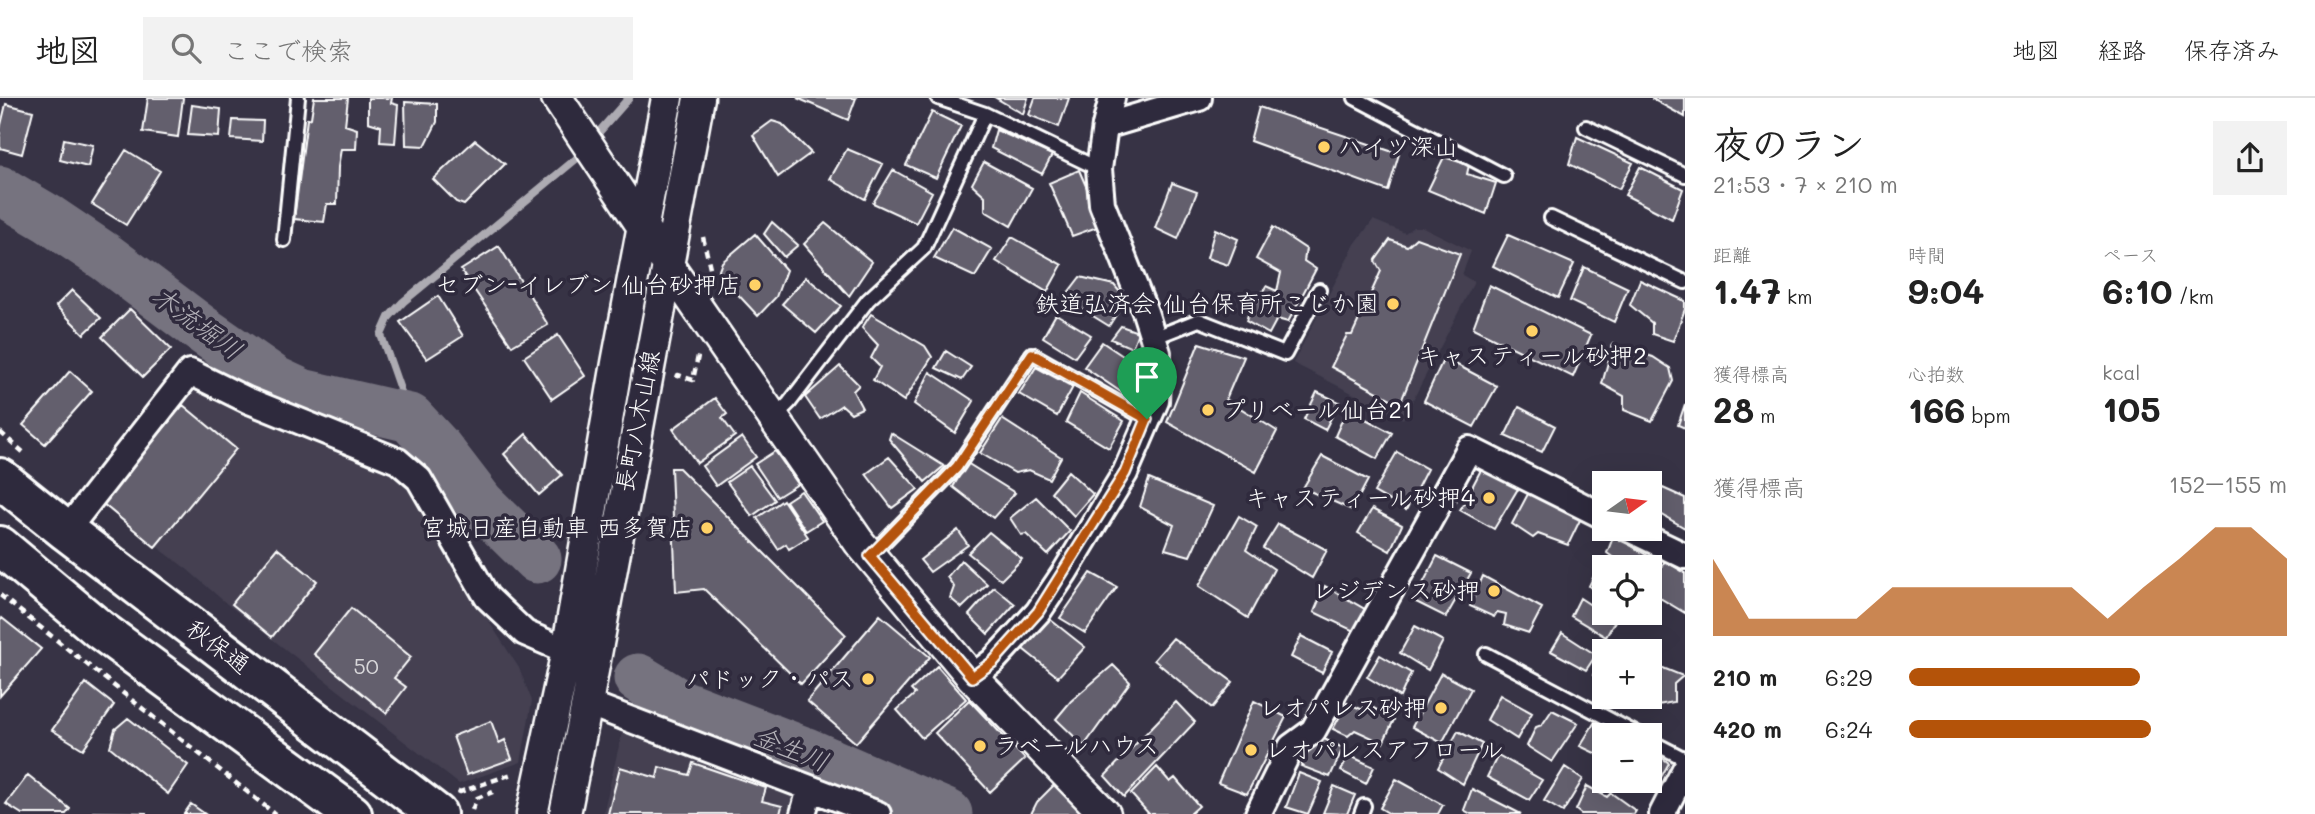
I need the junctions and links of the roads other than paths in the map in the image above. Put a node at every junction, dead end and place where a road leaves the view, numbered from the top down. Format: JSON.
{"nodes":[{"id":1,"x":298,"y":98,"type":"edge"},
{"id":2,"x":938,"y":98,"type":"edge"},
{"id":3,"x":1112,"y":98,"type":"edge"},
{"id":4,"x":1199,"y":98,"type":"edge"},
{"id":5,"x":1356,"y":98,"type":"edge"},
{"id":6,"x":698,"y":104,"type":"edge"},
{"id":7,"x":564,"y":109,"type":"edge"},
{"id":8,"x":665,"y":109,"type":"edge"},
{"id":9,"x":985,"y":114,"type":"junction"},
{"id":10,"x":1105,"y":126,"type":"junction"},
{"id":11,"x":1586,"y":127,"type":"dead end"},
{"id":12,"x":1099,"y":169,"type":"junction"},
{"id":13,"x":1685,"y":175,"type":"edge"},
{"id":14,"x":1504,"y":176,"type":"dead end"},
{"id":15,"x":1551,"y":218,"type":"dead end"},
{"id":16,"x":642,"y":227,"type":"junction"},
{"id":17,"x":284,"y":240,"type":"dead end"},
{"id":18,"x":668,"y":265,"type":"junction"},
{"id":19,"x":1685,"y":282,"type":"edge"},
{"id":20,"x":1319,"y":290,"type":"dead end"},
{"id":21,"x":1153,"y":338,"type":"junction"},
{"id":22,"x":773,"y":419,"type":"junction"},
{"id":23,"x":1147,"y":419,"type":"junction"},
{"id":24,"x":0,"y":478,"type":"edge"},
{"id":25,"x":1592,"y":510,"type":"edge"},
{"id":26,"x":66,"y":531,"type":"junction"},
{"id":27,"x":1653,"y":541,"type":"edge"},
{"id":28,"x":0,"y":546,"type":"edge"},
{"id":29,"x":870,"y":556,"type":"junction"},
{"id":30,"x":1685,"y":556,"type":"edge"},
{"id":31,"x":568,"y":651,"type":"junction"},
{"id":32,"x":1486,"y":654,"type":"dead end"},
{"id":33,"x":972,"y":677,"type":"junction"},
{"id":34,"x":587,"y":703,"type":"junction"},
{"id":35,"x":1616,"y":723,"type":"edge"},
{"id":36,"x":1662,"y":747,"type":"edge"},
{"id":37,"x":1685,"y":759,"type":"edge"},
{"id":38,"x":1682,"y":781,"type":"edge"},
{"id":39,"x":810,"y":789,"type":"junction"},
{"id":40,"x":454,"y":812,"type":"edge"},
{"id":41,"x":352,"y":814,"type":"edge"},
{"id":42,"x":532,"y":814,"type":"edge"},
{"id":43,"x":565,"y":814,"type":"edge"},
{"id":44,"x":803,"y":814,"type":"edge"},
{"id":45,"x":878,"y":814,"type":"edge"},
{"id":46,"x":1105,"y":814,"type":"edge"},
{"id":47,"x":1258,"y":814,"type":"edge"},
{"id":48,"x":1662,"y":814,"type":"edge"}],
"edges":[{"from":1,"to":17,"type":"lane"},
{"from":2,"to":9,"type":"lane"},
{"from":3,"to":10,"type":"street"},
{"from":4,"to":10,"type":"street"},
{"from":5,"to":14,"type":"lane"},
{"from":6,"to":18,"type":"street","name":"長町八木山線"},
{"from":7,"to":16,"type":"street"},
{"from":8,"to":16,"type":"street"},
{"from":9,"to":12,"type":"lane"},
{"from":9,"to":22,"type":"lane"},
{"from":10,"to":12,"type":"street"},
{"from":11,"to":13,"type":"lane"},
{"from":12,"to":21,"type":"street"},
{"from":15,"to":19,"type":"lane"},
{"from":16,"to":18,"type":"street"},
{"from":16,"to":31,"type":"street"},
{"from":18,"to":22,"type":"street"},
{"from":18,"to":34,"type":"street","name":"長町八木山線"},
{"from":20,"to":21,"type":"lane"},
{"from":21,"to":23,"type":"street"},
{"from":22,"to":29,"type":"street"},
{"from":23,"to":29,"type":"lane"},
{"from":23,"to":33,"type":"street"},
{"from":24,"to":26,"type":"highway","name":"秋保通"},
{"from":25,"to":47,"type":"street"},
{"from":26,"to":31,"type":"street"},
{"from":26,"to":40,"type":"highway","name":"秋保通"},
{"from":27,"to":30,"type":"street"},
{"from":28,"to":41,"type":"highway"},
{"from":29,"to":33,"type":"street"},
{"from":31,"to":42,"type":"street"},
{"from":32,"to":35,"type":"lane"},
{"from":33,"to":46,"type":"street"},
{"from":34,"to":39,"type":"street"},
{"from":34,"to":43,"type":"street","name":"長町八木山線"},
{"from":36,"to":37,"type":"lane"},
{"from":38,"to":48,"type":"street"},
{"from":39,"to":44,"type":"street"},
{"from":39,"to":45,"type":"street"}]}
